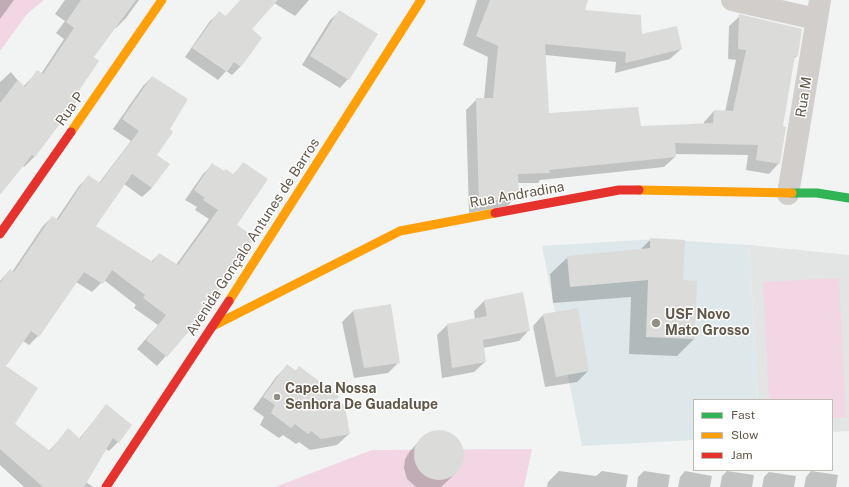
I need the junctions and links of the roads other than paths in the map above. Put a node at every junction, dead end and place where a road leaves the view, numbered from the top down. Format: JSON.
{"nodes":[{"id":1,"x":162,"y":0,"type":"edge"},
{"id":2,"x":421,"y":0,"type":"edge"},
{"id":3,"x":732,"y":0,"type":"edge"},
{"id":4,"x":818,"y":10,"type":"edge"},
{"id":5,"x":788,"y":194,"type":"junction"},
{"id":6,"x":849,"y":198,"type":"edge"},
{"id":7,"x":0,"y":234,"type":"edge"},
{"id":8,"x":213,"y":326,"type":"junction"},
{"id":9,"x":106,"y":487,"type":"edge"}],
"edges":[{"from":1,"to":7,"type":"street","name":"Rua P"},
{"from":2,"to":8,"type":"street","name":"Avenida Gonçalo Antunes de Barros"},
{"from":3,"to":4,"type":"street"},
{"from":4,"to":5,"type":"street","name":"Rua M"},
{"from":5,"to":6,"type":"street","name":"Rua Andradina"},
{"from":5,"to":8,"type":"street","name":"Rua Andradina"},
{"from":8,"to":9,"type":"street","name":"Avenida Gonçalo Antunes de Barros"}]}
